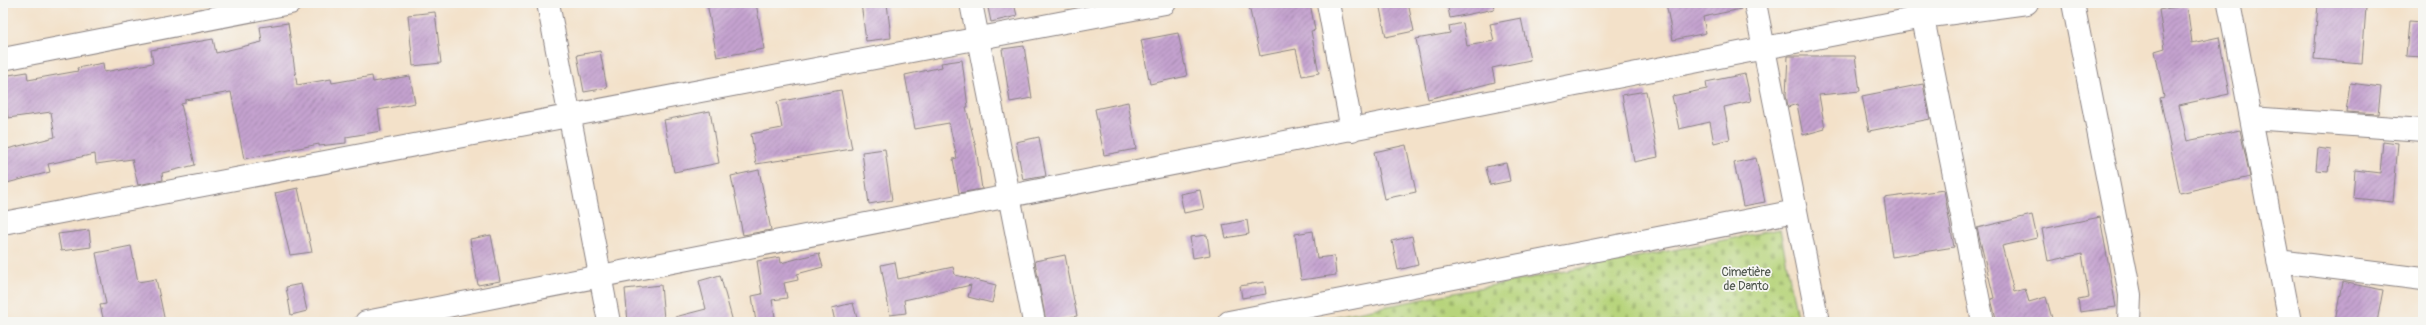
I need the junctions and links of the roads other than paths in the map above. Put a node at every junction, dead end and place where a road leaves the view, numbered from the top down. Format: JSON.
{"nodes":[{"id":1,"x":290,"y":3,"type":"edge"},
{"id":2,"x":548,"y":3,"type":"edge"},
{"id":3,"x":971,"y":3,"type":"edge"},
{"id":4,"x":1165,"y":3,"type":"edge"},
{"id":5,"x":1328,"y":3,"type":"edge"},
{"id":6,"x":1755,"y":3,"type":"edge"},
{"id":7,"x":2027,"y":3,"type":"edge"},
{"id":8,"x":2073,"y":3,"type":"edge"},
{"id":9,"x":2230,"y":3,"type":"edge"},
{"id":10,"x":1921,"y":10,"type":"edge"},
{"id":11,"x":978,"y":38,"type":"junction"},
{"id":12,"x":1764,"y":50,"type":"junction"},
{"id":13,"x":3,"y":59,"type":"edge"},
{"id":14,"x":570,"y":116,"type":"junction"},
{"id":15,"x":2251,"y":118,"type":"junction"},
{"id":16,"x":1352,"y":130,"type":"junction"},
{"id":17,"x":2423,"y":130,"type":"edge"},
{"id":18,"x":1010,"y":197,"type":"junction"},
{"id":19,"x":1796,"y":212,"type":"junction"},
{"id":20,"x":3,"y":223,"type":"edge"},
{"id":21,"x":2278,"y":261,"type":"junction"},
{"id":22,"x":600,"y":276,"type":"junction"},
{"id":23,"x":2423,"y":279,"type":"edge"},
{"id":24,"x":366,"y":322,"type":"edge"},
{"id":25,"x":609,"y":322,"type":"edge"},
{"id":26,"x":1034,"y":322,"type":"edge"},
{"id":27,"x":1230,"y":322,"type":"edge"},
{"id":28,"x":1818,"y":322,"type":"edge"},
{"id":29,"x":1983,"y":322,"type":"edge"},
{"id":30,"x":2128,"y":322,"type":"edge"},
{"id":31,"x":2290,"y":322,"type":"edge"}],
"edges":[{"from":1,"to":13,"type":"street"},
{"from":2,"to":14,"type":"street"},
{"from":3,"to":11,"type":"street"},
{"from":4,"to":11,"type":"street"},
{"from":5,"to":16,"type":"street"},
{"from":6,"to":12,"type":"street"},
{"from":7,"to":10,"type":"street"},
{"from":8,"to":30,"type":"street"},
{"from":9,"to":15,"type":"street"},
{"from":10,"to":12,"type":"street"},
{"from":10,"to":29,"type":"street"},
{"from":11,"to":14,"type":"street"},
{"from":11,"to":18,"type":"street"},
{"from":12,"to":16,"type":"street"},
{"from":12,"to":19,"type":"street"},
{"from":14,"to":20,"type":"street"},
{"from":14,"to":22,"type":"street"},
{"from":15,"to":17,"type":"street"},
{"from":15,"to":21,"type":"street"},
{"from":16,"to":18,"type":"street"},
{"from":18,"to":22,"type":"street"},
{"from":18,"to":26,"type":"street"},
{"from":19,"to":27,"type":"street"},
{"from":19,"to":28,"type":"street"},
{"from":21,"to":23,"type":"street"},
{"from":21,"to":31,"type":"street"},
{"from":22,"to":24,"type":"street"},
{"from":22,"to":25,"type":"street"}]}
